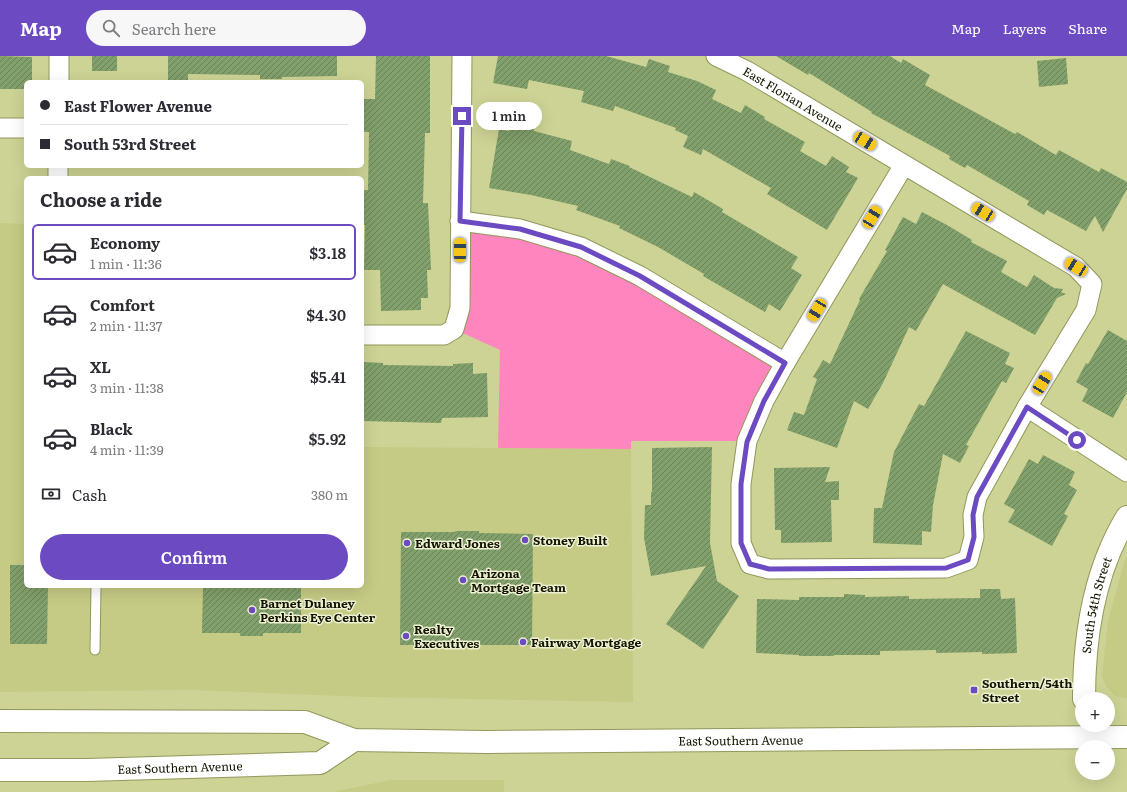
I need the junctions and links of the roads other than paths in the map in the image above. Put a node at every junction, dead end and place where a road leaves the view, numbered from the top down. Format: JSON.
{"nodes":[{"id":1,"x":59,"y":56,"type":"edge"},
{"id":2,"x":462,"y":56,"type":"edge"},
{"id":3,"x":716,"y":56,"type":"edge"},
{"id":4,"x":58,"y":80,"type":"edge"},
{"id":5,"x":0,"y":128,"type":"edge"},
{"id":6,"x":24,"y":128,"type":"edge"},
{"id":7,"x":904,"y":165,"type":"junction"},
{"id":8,"x":460,"y":221,"type":"junction"},
{"id":9,"x":364,"y":335,"type":"edge"},
{"id":10,"x":785,"y":363,"type":"junction"},
{"id":11,"x":1027,"y":407,"type":"junction"},
{"id":12,"x":1127,"y":472,"type":"edge"},
{"id":13,"x":1127,"y":517,"type":"edge"},
{"id":14,"x":96,"y":588,"type":"edge"},
{"id":15,"x":95,"y":650,"type":"dead end"},
{"id":16,"x":1084,"y":692,"type":"edge"},
{"id":17,"x":0,"y":721,"type":"edge"},
{"id":18,"x":1075,"y":731,"type":"edge"},
{"id":19,"x":1090,"y":732,"type":"edge"},
{"id":20,"x":1127,"y":738,"type":"edge"},
{"id":21,"x":354,"y":740,"type":"junction"},
{"id":22,"x":0,"y":770,"type":"edge"}],
"edges":[{"from":1,"to":4,"type":"street"},
{"from":2,"to":8,"type":"street"},
{"from":3,"to":7,"type":"street","name":"East Florian Avenue"},
{"from":5,"to":6,"type":"street"},
{"from":7,"to":10,"type":"street"},
{"from":7,"to":11,"type":"street","name":"East Florian Avenue"},
{"from":8,"to":9,"type":"street"},
{"from":8,"to":10,"type":"street"},
{"from":10,"to":11,"type":"street"},
{"from":11,"to":12,"type":"street"},
{"from":13,"to":16,"type":"main road","name":"South 54th Street"},
{"from":14,"to":15,"type":"lane"},
{"from":17,"to":21,"type":"main road","name":"East Southern Avenue"},
{"from":18,"to":21,"type":"main road","name":"East Southern Avenue"},
{"from":19,"to":20,"type":"main road","name":"East Southern Avenue"},
{"from":21,"to":22,"type":"main road","name":"East Southern Avenue"}]}
